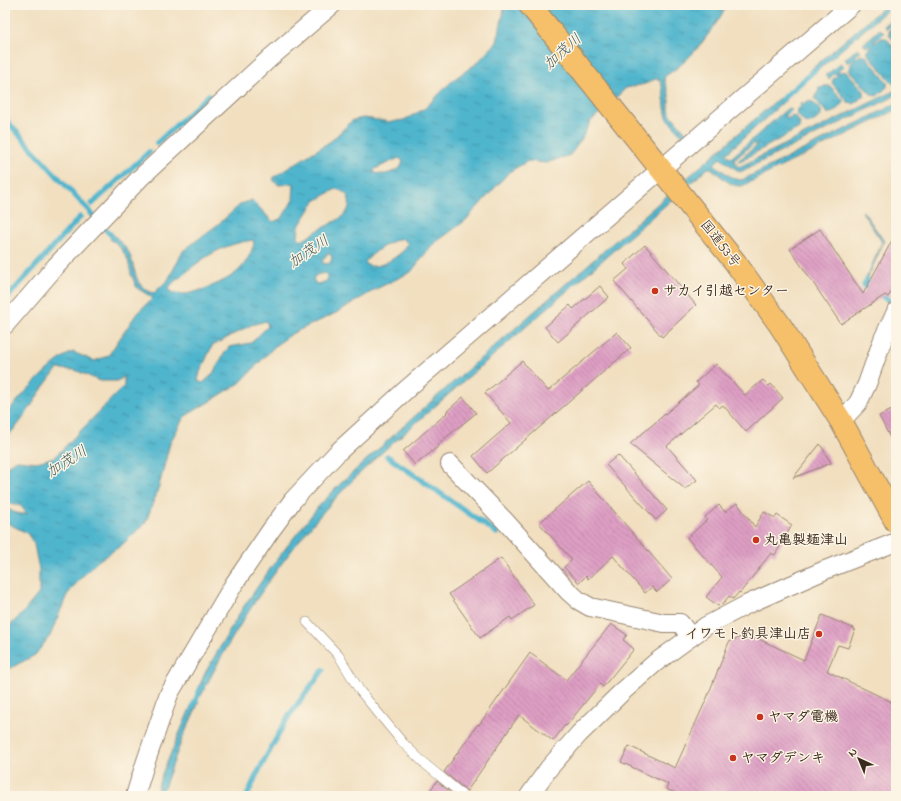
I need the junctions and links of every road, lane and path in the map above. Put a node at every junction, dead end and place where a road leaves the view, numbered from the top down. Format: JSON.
{"nodes":[{"id":1,"x":332,"y":5,"type":"edge"},
{"id":2,"x":530,"y":5,"type":"edge"},
{"id":3,"x":851,"y":5,"type":"edge"},
{"id":4,"x":658,"y":166,"type":"junction"},
{"id":5,"x":896,"y":312,"type":"edge"},
{"id":6,"x":5,"y":325,"type":"edge"},
{"id":7,"x":841,"y":421,"type":"junction"},
{"id":8,"x":450,"y":464,"type":"dead end"},
{"id":9,"x":896,"y":522,"type":"edge"},
{"id":10,"x":896,"y":542,"type":"edge"},
{"id":11,"x":307,"y":622,"type":"dead end"},
{"id":12,"x":691,"y":637,"type":"junction"},
{"id":13,"x":135,"y":796,"type":"edge"},
{"id":14,"x":464,"y":796,"type":"edge"},
{"id":15,"x":529,"y":796,"type":"edge"}],
"edges":[{"from":1,"to":6,"type":"street"},
{"from":2,"to":4,"type":"highway","name":"国道53号"},
{"from":3,"to":4,"type":"street"},
{"from":4,"to":7,"type":"highway","name":"国道53号"},
{"from":4,"to":13,"type":"street"},
{"from":5,"to":7,"type":"street"},
{"from":7,"to":9,"type":"highway","name":"国道53号"},
{"from":8,"to":12,"type":"street"},
{"from":10,"to":12,"type":"street"},
{"from":11,"to":14,"type":"lane"},
{"from":12,"to":15,"type":"street"}]}
